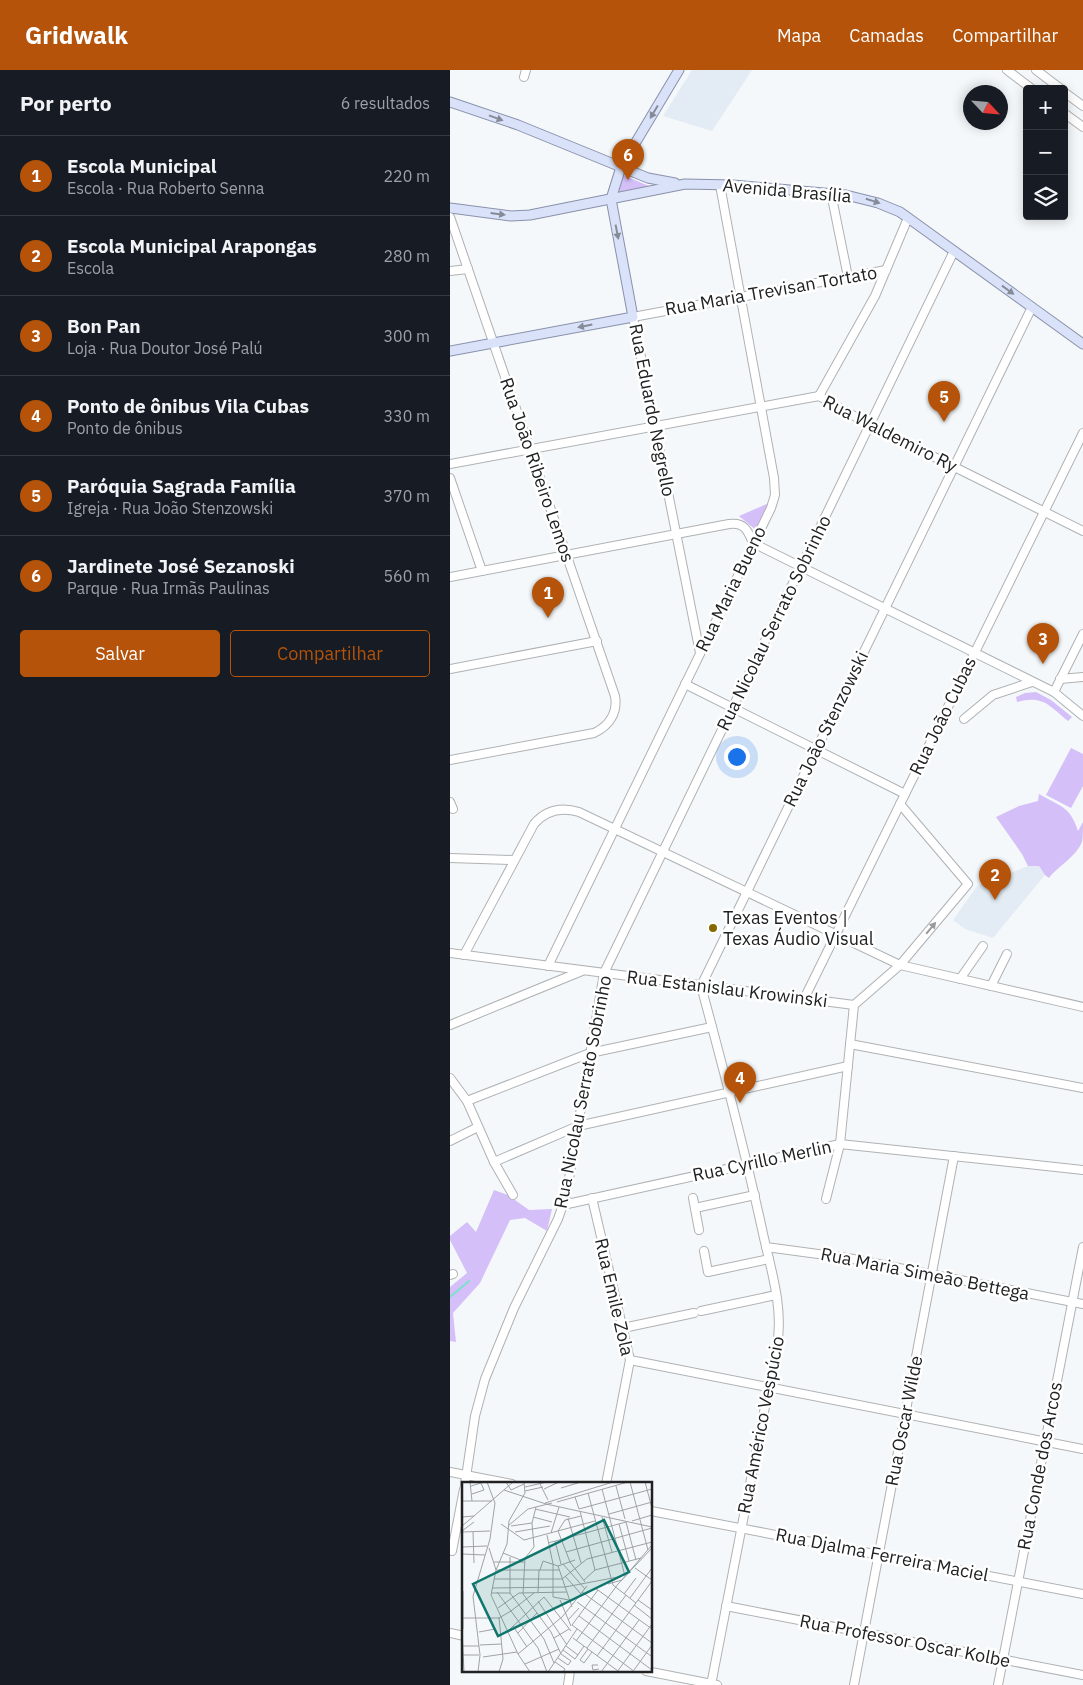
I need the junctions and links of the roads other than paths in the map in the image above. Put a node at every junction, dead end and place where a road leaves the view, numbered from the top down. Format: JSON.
{"nodes":[{"id":1,"x":679,"y":70,"type":"edge"},
{"id":2,"x":1008,"y":70,"type":"edge"},
{"id":3,"x":1036,"y":70,"type":"edge"},
{"id":4,"x":1027,"y":85,"type":"edge"},
{"id":5,"x":1055,"y":85,"type":"edge"},
{"id":6,"x":1068,"y":95,"type":"edge"},
{"id":7,"x":450,"y":102,"type":"edge"},
{"id":8,"x":1083,"y":106,"type":"edge"},
{"id":9,"x":1068,"y":116,"type":"edge"},
{"id":10,"x":1083,"y":127,"type":"edge"},
{"id":11,"x":621,"y":167,"type":"junction"},
{"id":12,"x":685,"y":184,"type":"junction"},
{"id":13,"x":720,"y":185,"type":"junction"},
{"id":14,"x":831,"y":193,"type":"junction"},
{"id":15,"x":611,"y":199,"type":"junction"},
{"id":16,"x":450,"y":208,"type":"edge"},
{"id":17,"x":450,"y":217,"type":"edge"},
{"id":18,"x":908,"y":218,"type":"junction"},
{"id":19,"x":954,"y":251,"type":"junction"},
{"id":20,"x":468,"y":269,"type":"junction"},
{"id":21,"x":886,"y":270,"type":"junction"},
{"id":22,"x":450,"y":271,"type":"edge"},
{"id":23,"x":848,"y":277,"type":"junction"},
{"id":24,"x":741,"y":297,"type":"junction"},
{"id":25,"x":1032,"y":307,"type":"junction"},
{"id":26,"x":633,"y":317,"type":"junction"},
{"id":27,"x":494,"y":343,"type":"junction"},
{"id":28,"x":1083,"y":344,"type":"edge"},
{"id":29,"x":450,"y":351,"type":"edge"},
{"id":30,"x":819,"y":396,"type":"junction"},
{"id":31,"x":761,"y":406,"type":"junction"},
{"id":32,"x":870,"y":425,"type":"junction"},
{"id":33,"x":655,"y":426,"type":"junction"},
{"id":34,"x":1083,"y":433,"type":"edge"},
{"id":35,"x":530,"y":449,"type":"junction"},
{"id":36,"x":450,"y":464,"type":"edge"},
{"id":37,"x":954,"y":467,"type":"junction"},
{"id":38,"x":450,"y":478,"type":"edge"},
{"id":39,"x":1044,"y":512,"type":"junction"},
{"id":40,"x":1083,"y":531,"type":"edge"},
{"id":41,"x":676,"y":534,"type":"junction"},
{"id":42,"x":753,"y":543,"type":"junction"},
{"id":43,"x":566,"y":554,"type":"junction"},
{"id":44,"x":801,"y":567,"type":"junction"},
{"id":45,"x":482,"y":571,"type":"junction"},
{"id":46,"x":450,"y":577,"type":"edge"},
{"id":47,"x":885,"y":609,"type":"junction"},
{"id":48,"x":1083,"y":634,"type":"edge"},
{"id":49,"x":597,"y":642,"type":"junction"},
{"id":50,"x":700,"y":653,"type":"junction"},
{"id":51,"x":974,"y":653,"type":"junction"},
{"id":52,"x":450,"y":669,"type":"edge"},
{"id":53,"x":1083,"y":677,"type":"edge"},
{"id":54,"x":1060,"y":679,"type":"junction"},
{"id":55,"x":1032,"y":682,"type":"junction"},
{"id":56,"x":685,"y":684,"type":"junction"},
{"id":57,"x":1054,"y":692,"type":"junction"},
{"id":58,"x":732,"y":708,"type":"junction"},
{"id":59,"x":1083,"y":716,"type":"edge"},
{"id":60,"x":964,"y":719,"type":"dead end"},
{"id":61,"x":816,"y":750,"type":"junction"},
{"id":62,"x":450,"y":760,"type":"edge"},
{"id":63,"x":905,"y":794,"type":"junction"},
{"id":64,"x":900,"y":804,"type":"junction"},
{"id":65,"x":614,"y":829,"type":"junction"},
{"id":66,"x":662,"y":852,"type":"junction"},
{"id":67,"x":450,"y":858,"type":"edge"},
{"id":68,"x":513,"y":860,"type":"junction"},
{"id":69,"x":747,"y":892,"type":"junction"},
{"id":70,"x":836,"y":935,"type":"junction"},
{"id":71,"x":983,"y":946,"type":"dead end"},
{"id":72,"x":450,"y":953,"type":"edge"},
{"id":73,"x":1007,"y":954,"type":"dead end"},
{"id":74,"x":464,"y":955,"type":"junction"},
{"id":75,"x":900,"y":965,"type":"junction"},
{"id":76,"x":548,"y":966,"type":"junction"},
{"id":77,"x":584,"y":970,"type":"junction"},
{"id":78,"x":604,"y":973,"type":"junction"},
{"id":79,"x":960,"y":979,"type":"junction"},
{"id":80,"x":702,"y":986,"type":"junction"},
{"id":81,"x":991,"y":986,"type":"junction"},
{"id":82,"x":804,"y":999,"type":"junction"},
{"id":83,"x":854,"y":1005,"type":"junction"},
{"id":84,"x":1083,"y":1006,"type":"edge"},
{"id":85,"x":450,"y":1026,"type":"edge"},
{"id":86,"x":712,"y":1027,"type":"junction"},
{"id":87,"x":850,"y":1044,"type":"junction"},
{"id":88,"x":590,"y":1053,"type":"junction"},
{"id":89,"x":848,"y":1066,"type":"junction"},
{"id":90,"x":450,"y":1078,"type":"edge"},
{"id":91,"x":1083,"y":1088,"type":"edge"},
{"id":92,"x":729,"y":1092,"type":"junction"},
{"id":93,"x":467,"y":1101,"type":"junction"},
{"id":94,"x":478,"y":1126,"type":"junction"},
{"id":95,"x":578,"y":1126,"type":"junction"},
{"id":96,"x":450,"y":1141,"type":"edge"},
{"id":97,"x":840,"y":1144,"type":"junction"},
{"id":98,"x":954,"y":1156,"type":"junction"},
{"id":99,"x":494,"y":1162,"type":"junction"},
{"id":100,"x":748,"y":1164,"type":"junction"},
{"id":101,"x":1083,"y":1170,"type":"edge"},
{"id":102,"x":513,"y":1195,"type":"dead end"},
{"id":103,"x":754,"y":1195,"type":"junction"},
{"id":104,"x":592,"y":1198,"type":"junction"},
{"id":105,"x":693,"y":1198,"type":"dead end"},
{"id":106,"x":826,"y":1199,"type":"dead end"},
{"id":107,"x":563,"y":1205,"type":"junction"},
{"id":108,"x":695,"y":1208,"type":"junction"},
{"id":109,"x":700,"y":1230,"type":"dead end"},
{"id":110,"x":766,"y":1246,"type":"junction"},
{"id":111,"x":1083,"y":1247,"type":"edge"},
{"id":112,"x":704,"y":1251,"type":"dead end"},
{"id":113,"x":768,"y":1259,"type":"junction"},
{"id":114,"x":932,"y":1274,"type":"junction"},
{"id":115,"x":776,"y":1295,"type":"junction"},
{"id":116,"x":1072,"y":1302,"type":"junction"},
{"id":117,"x":1083,"y":1304,"type":"edge"},
{"id":118,"x":623,"y":1328,"type":"junction"},
{"id":119,"x":630,"y":1360,"type":"junction"},
{"id":120,"x":769,"y":1387,"type":"junction"},
{"id":121,"x":905,"y":1414,"type":"junction"},
{"id":122,"x":1045,"y":1441,"type":"junction"},
{"id":123,"x":1083,"y":1449,"type":"edge"},
{"id":124,"x":450,"y":1472,"type":"edge"},
{"id":125,"x":466,"y":1475,"type":"junction"},
{"id":126,"x":465,"y":1482,"type":"edge"},
{"id":127,"x":502,"y":1482,"type":"edge"},
{"id":128,"x":606,"y":1482,"type":"edge"},
{"id":129,"x":462,"y":1499,"type":"edge"},
{"id":130,"x":652,"y":1510,"type":"edge"},
{"id":131,"x":742,"y":1528,"type":"junction"},
{"id":132,"x":452,"y":1551,"type":"dead end"},
{"id":133,"x":878,"y":1554,"type":"junction"},
{"id":134,"x":1018,"y":1581,"type":"junction"},
{"id":135,"x":1083,"y":1594,"type":"edge"},
{"id":136,"x":726,"y":1606,"type":"junction"},
{"id":137,"x":864,"y":1633,"type":"junction"},
{"id":138,"x":1003,"y":1659,"type":"junction"},
{"id":139,"x":570,"y":1672,"type":"edge"},
{"id":140,"x":651,"y":1672,"type":"edge"},
{"id":141,"x":1083,"y":1675,"type":"edge"},
{"id":142,"x":568,"y":1685,"type":"edge"},
{"id":143,"x":713,"y":1685,"type":"edge"},
{"id":144,"x":854,"y":1685,"type":"edge"},
{"id":145,"x":998,"y":1685,"type":"edge"}],
"edges":[{"from":1,"to":11,"type":"main road","name":"Rua Eduardo Negrello","one_way":true},
{"from":2,"to":4,"type":"street"},
{"from":3,"to":5,"type":"street"},
{"from":6,"to":8,"type":"street"},
{"from":7,"to":11,"type":"main road","one_way":true},
{"from":9,"to":10,"type":"street"},
{"from":11,"to":12,"type":"main road"},
{"from":11,"to":15,"type":"main road","name":"Rua Eduardo Negrello"},
{"from":12,"to":13,"type":"main road","name":"Avenida Brasília"},
{"from":12,"to":15,"type":"main road","name":"Avenida Brasília"},
{"from":13,"to":14,"type":"main road","name":"Avenida Brasília"},
{"from":13,"to":24,"type":"street","name":"Rua Maria Bueno"},
{"from":14,"to":18,"type":"main road","name":"Avenida Brasília","one_way":true},
{"from":14,"to":23,"type":"street"},
{"from":16,"to":15,"type":"main road","name":"Avenida Brasília","one_way":true},
{"from":15,"to":26,"type":"main road","name":"Rua Eduardo Negrello","one_way":true},
{"from":17,"to":20,"type":"street","name":"Rua João Ribeiro Lemos"},
{"from":18,"to":19,"type":"main road","name":"Avenida Brasília"},
{"from":18,"to":21,"type":"street"},
{"from":19,"to":25,"type":"main road","name":"Avenida Brasília","one_way":true},
{"from":19,"to":32,"type":"street","name":"Rua Nicolau Serrato Sobrinho"},
{"from":20,"to":22,"type":"street"},
{"from":20,"to":27,"type":"street","name":"Rua João Ribeiro Lemos"},
{"from":21,"to":23,"type":"street","name":"Rua Maria Trevisan Tortato"},
{"from":21,"to":30,"type":"street"},
{"from":23,"to":24,"type":"street","name":"Rua Maria Trevisan Tortato"},
{"from":24,"to":26,"type":"street","name":"Rua Maria Trevisan Tortato"},
{"from":24,"to":31,"type":"street","name":"Rua Maria Bueno"},
{"from":25,"to":28,"type":"main road","name":"Avenida Brasília"},
{"from":25,"to":37,"type":"street","name":"Rua João Stenzowski"},
{"from":26,"to":27,"type":"main road","name":"Rua Maria Trevisan Tortato","one_way":true},
{"from":26,"to":33,"type":"street","name":"Rua Eduardo Negrello"},
{"from":27,"to":29,"type":"main road","name":"Rua Maria Trevisan Tortato"},
{"from":27,"to":35,"type":"street","name":"Rua João Ribeiro Lemos"},
{"from":30,"to":31,"type":"street","name":"Rua Waldemiro Ry"},
{"from":30,"to":32,"type":"street","name":"Rua Waldemiro Ry"},
{"from":31,"to":33,"type":"street","name":"Rua Waldemiro Ry"},
{"from":31,"to":42,"type":"street","name":"Rua Maria Bueno"},
{"from":32,"to":37,"type":"street","name":"Rua Waldemiro Ry"},
{"from":32,"to":44,"type":"street","name":"Rua Nicolau Serrato Sobrinho"},
{"from":33,"to":35,"type":"street","name":"Rua Waldemiro Ry"},
{"from":33,"to":41,"type":"street","name":"Rua Eduardo Negrello"},
{"from":34,"to":39,"type":"street","name":"Rua João Cubas"},
{"from":35,"to":36,"type":"street","name":"Rua Waldemiro Ry"},
{"from":35,"to":43,"type":"street","name":"Rua João Ribeiro Lemos"},
{"from":37,"to":39,"type":"street","name":"Rua Waldemiro Ry"},
{"from":37,"to":47,"type":"street","name":"Rua João Stenzowski"},
{"from":38,"to":45,"type":"street"},
{"from":39,"to":40,"type":"street","name":"Rua Waldemiro Ry"},
{"from":39,"to":51,"type":"street","name":"Rua João Cubas"},
{"from":41,"to":42,"type":"street"},
{"from":41,"to":43,"type":"street"},
{"from":41,"to":50,"type":"street","name":"Rua Eduardo Negrello"},
{"from":42,"to":44,"type":"street"},
{"from":42,"to":50,"type":"street","name":"Rua Maria Bueno"},
{"from":43,"to":45,"type":"street"},
{"from":43,"to":49,"type":"street","name":"Rua João Ribeiro Lemos"},
{"from":44,"to":47,"type":"street"},
{"from":44,"to":58,"type":"street","name":"Rua Nicolau Serrato Sobrinho"},
{"from":45,"to":46,"type":"street"},
{"from":47,"to":51,"type":"street"},
{"from":47,"to":61,"type":"street","name":"Rua João Stenzowski"},
{"from":48,"to":54,"type":"street"},
{"from":49,"to":52,"type":"street"},
{"from":49,"to":62,"type":"street","name":"Rua João Ribeiro Lemos"},
{"from":50,"to":56,"type":"street","name":"Rua Maria Bueno"},
{"from":51,"to":55,"type":"street"},
{"from":51,"to":63,"type":"street","name":"Rua João Cubas"},
{"from":53,"to":54,"type":"street"},
{"from":54,"to":57,"type":"street"},
{"from":55,"to":57,"type":"street"},
{"from":55,"to":60,"type":"street"},
{"from":56,"to":58,"type":"street"},
{"from":56,"to":65,"type":"street","name":"Rua Maria Bueno"},
{"from":57,"to":59,"type":"street"},
{"from":58,"to":61,"type":"street"},
{"from":58,"to":66,"type":"street","name":"Rua Nicolau Serrato Sobrinho"},
{"from":61,"to":63,"type":"street"},
{"from":61,"to":69,"type":"street","name":"Rua João Stenzowski"},
{"from":63,"to":64,"type":"street","name":"Rua João Cubas"},
{"from":64,"to":70,"type":"street","name":"Rua João Cubas"},
{"from":75,"to":64,"type":"street","one_way":true},
{"from":65,"to":66,"type":"street"},
{"from":65,"to":68,"type":"street"},
{"from":65,"to":76,"type":"street","name":"Rua Maria Bueno"},
{"from":66,"to":69,"type":"street"},
{"from":66,"to":78,"type":"street","name":"Rua Nicolau Serrato Sobrinho"},
{"from":67,"to":68,"type":"street"},
{"from":68,"to":74,"type":"street"},
{"from":69,"to":70,"type":"street"},
{"from":69,"to":80,"type":"street","name":"Rua João Stenzowski"},
{"from":70,"to":75,"type":"street"},
{"from":70,"to":82,"type":"street","name":"Rua João Cubas"},
{"from":71,"to":79,"type":"street"},
{"from":72,"to":74,"type":"street","name":"Rua Estanislau Krowinski"},
{"from":73,"to":81,"type":"street"},
{"from":74,"to":76,"type":"street","name":"Rua Estanislau Krowinski"},
{"from":75,"to":79,"type":"street"},
{"from":75,"to":83,"type":"street"},
{"from":76,"to":77,"type":"street","name":"Rua Estanislau Krowinski"},
{"from":77,"to":78,"type":"street","name":"Rua Estanislau Krowinski"},
{"from":77,"to":85,"type":"street"},
{"from":78,"to":80,"type":"street","name":"Rua Estanislau Krowinski"},
{"from":78,"to":88,"type":"street","name":"Rua Nicolau Serrato Sobrinho"},
{"from":79,"to":81,"type":"street"},
{"from":80,"to":82,"type":"street","name":"Rua Estanislau Krowinski"},
{"from":80,"to":86,"type":"street"},
{"from":81,"to":84,"type":"street"},
{"from":82,"to":83,"type":"street","name":"Rua Estanislau Krowinski"},
{"from":83,"to":87,"type":"street"},
{"from":86,"to":88,"type":"street"},
{"from":86,"to":92,"type":"street"},
{"from":87,"to":89,"type":"street"},
{"from":87,"to":91,"type":"street"},
{"from":88,"to":93,"type":"street"},
{"from":88,"to":95,"type":"street","name":"Rua Nicolau Serrato Sobrinho"},
{"from":89,"to":92,"type":"street"},
{"from":89,"to":97,"type":"street"},
{"from":90,"to":93,"type":"street"},
{"from":92,"to":95,"type":"street"},
{"from":92,"to":100,"type":"street"},
{"from":93,"to":94,"type":"street"},
{"from":94,"to":96,"type":"street"},
{"from":94,"to":99,"type":"street"},
{"from":95,"to":99,"type":"street"},
{"from":95,"to":107,"type":"street","name":"Rua Nicolau Serrato Sobrinho"},
{"from":97,"to":98,"type":"street","name":"Rua Cyrillo Merlin"},
{"from":97,"to":100,"type":"street","name":"Rua Cyrillo Merlin"},
{"from":97,"to":106,"type":"street"},
{"from":98,"to":101,"type":"street","name":"Rua Cyrillo Merlin"},
{"from":98,"to":114,"type":"street","name":"Rua Oscar Wilde"},
{"from":99,"to":102,"type":"street"},
{"from":100,"to":103,"type":"street","name":"Rua Américo Vespúcio"},
{"from":100,"to":104,"type":"street","name":"Rua Cyrillo Merlin"},
{"from":103,"to":108,"type":"street"},
{"from":103,"to":110,"type":"street","name":"Rua Américo Vespúcio"},
{"from":104,"to":107,"type":"street","name":"Rua Cyrillo Merlin"},
{"from":104,"to":118,"type":"street","name":"Rua Emile Zola"},
{"from":105,"to":108,"type":"street"},
{"from":107,"to":125,"type":"street","name":"Rua Nicolau Serrato Sobrinho"},
{"from":108,"to":109,"type":"street"},
{"from":110,"to":113,"type":"street","name":"Rua Américo Vespúcio"},
{"from":110,"to":114,"type":"street","name":"Rua Maria Simeão Bettega"},
{"from":111,"to":116,"type":"street","name":"Rua Conde dos Arcos"},
{"from":112,"to":113,"type":"street"},
{"from":113,"to":115,"type":"street","name":"Rua Américo Vespúcio"},
{"from":114,"to":116,"type":"street","name":"Rua Maria Simeão Bettega"},
{"from":114,"to":121,"type":"street","name":"Rua Oscar Wilde"},
{"from":115,"to":118,"type":"street"},
{"from":115,"to":120,"type":"street","name":"Rua Américo Vespúcio"},
{"from":116,"to":117,"type":"street","name":"Rua Maria Simeão Bettega"},
{"from":116,"to":122,"type":"street","name":"Rua Conde dos Arcos"},
{"from":118,"to":119,"type":"street","name":"Rua Emile Zola"},
{"from":119,"to":120,"type":"street"},
{"from":119,"to":128,"type":"street","name":"Rua Emile Zola"},
{"from":120,"to":121,"type":"street"},
{"from":120,"to":131,"type":"street","name":"Rua Américo Vespúcio"},
{"from":121,"to":122,"type":"street"},
{"from":121,"to":133,"type":"street","name":"Rua Oscar Wilde"},
{"from":122,"to":123,"type":"street"},
{"from":122,"to":134,"type":"street","name":"Rua Conde dos Arcos"},
{"from":124,"to":125,"type":"street"},
{"from":125,"to":126,"type":"street","name":"Rua Nicolau Serrato Sobrinho"},
{"from":125,"to":127,"type":"street"},
{"from":129,"to":132,"type":"street"},
{"from":130,"to":131,"type":"street","name":"Rua Djalma Ferreira Maciel"},
{"from":131,"to":133,"type":"street","name":"Rua Djalma Ferreira Maciel"},
{"from":131,"to":136,"type":"street","name":"Rua Américo Vespúcio"},
{"from":133,"to":134,"type":"street","name":"Rua Djalma Ferreira Maciel"},
{"from":133,"to":137,"type":"street","name":"Rua Oscar Wilde"},
{"from":134,"to":135,"type":"street","name":"Rua Djalma Ferreira Maciel"},
{"from":134,"to":138,"type":"street","name":"Rua Conde dos Arcos"},
{"from":136,"to":137,"type":"street","name":"Rua Professor Oscar Kolbe"},
{"from":136,"to":143,"type":"street","name":"Rua Américo Vespúcio"},
{"from":137,"to":138,"type":"street","name":"Rua Professor Oscar Kolbe"},
{"from":137,"to":144,"type":"street","name":"Rua Oscar Wilde"},
{"from":138,"to":141,"type":"street","name":"Rua Professor Oscar Kolbe"},
{"from":138,"to":145,"type":"street","name":"Rua Conde dos Arcos"},
{"from":139,"to":142,"type":"street"},
{"from":140,"to":143,"type":"street"}]}
